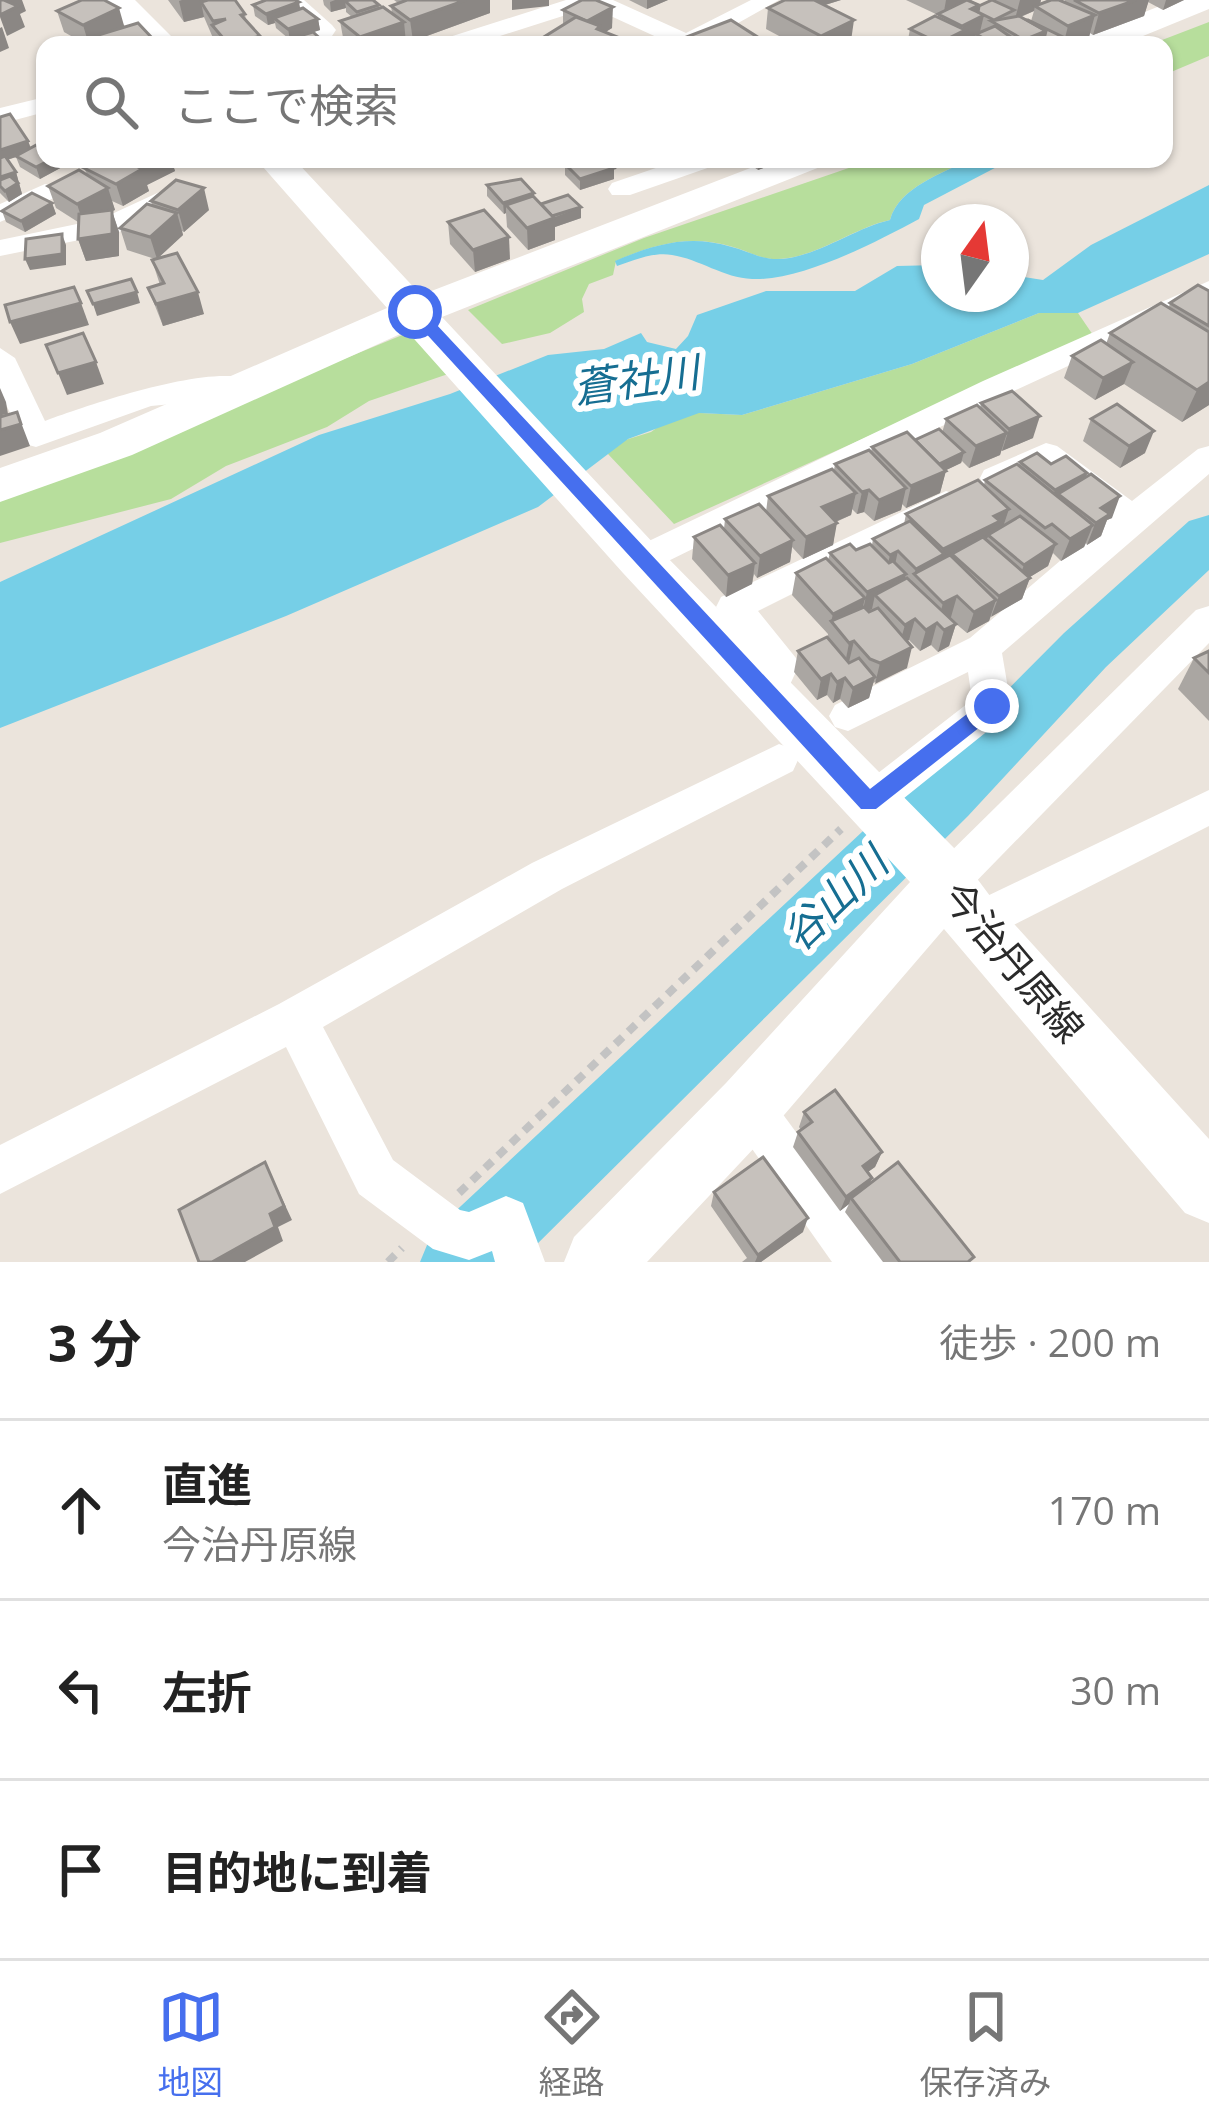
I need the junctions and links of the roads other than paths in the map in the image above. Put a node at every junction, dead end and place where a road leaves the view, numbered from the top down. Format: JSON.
{"nodes":[{"id":1,"x":116,"y":0,"type":"edge"},
{"id":2,"x":290,"y":0,"type":"edge"},
{"id":3,"x":489,"y":0,"type":"edge"},
{"id":4,"x":592,"y":0,"type":"edge"},
{"id":5,"x":768,"y":0,"type":"edge"},
{"id":6,"x":1204,"y":0,"type":"edge"},
{"id":7,"x":523,"y":22,"type":"junction"},
{"id":8,"x":154,"y":36,"type":"edge"},
{"id":9,"x":320,"y":36,"type":"edge"},
{"id":10,"x":477,"y":36,"type":"edge"},
{"id":11,"x":669,"y":36,"type":"edge"},
{"id":12,"x":701,"y":36,"type":"edge"},
{"id":13,"x":1114,"y":36,"type":"edge"},
{"id":14,"x":36,"y":106,"type":"edge"},
{"id":15,"x":0,"y":116,"type":"edge"},
{"id":16,"x":282,"y":168,"type":"edge"},
{"id":17,"x":621,"y":168,"type":"edge"},
{"id":18,"x":680,"y":168,"type":"edge"},
{"id":19,"x":785,"y":168,"type":"edge"},
{"id":20,"x":621,"y":189,"type":"junction"},
{"id":21,"x":179,"y":191,"type":"edge"},
{"id":22,"x":45,"y":192,"type":"edge"},
{"id":23,"x":0,"y":214,"type":"edge"},
{"id":24,"x":606,"y":240,"type":"junction"},
{"id":25,"x":0,"y":248,"type":"edge"},
{"id":26,"x":1209,"y":290,"type":"edge"},
{"id":27,"x":421,"y":319,"type":"junction"},
{"id":28,"x":0,"y":358,"type":"edge"},
{"id":29,"x":245,"y":387,"type":"junction"},
{"id":30,"x":7,"y":394,"type":"edge"},
{"id":31,"x":1209,"y":457,"type":"edge"},
{"id":32,"x":0,"y":484,"type":"edge"},
{"id":33,"x":1132,"y":519,"type":"junction"},
{"id":34,"x":640,"y":560,"type":"junction"},
{"id":35,"x":1209,"y":620,"type":"edge"},
{"id":36,"x":983,"y":648,"type":"junction"},
{"id":37,"x":768,"y":694,"type":"junction"},
{"id":38,"x":848,"y":716,"type":"dead end"},
{"id":39,"x":779,"y":760,"type":"dead end"},
{"id":40,"x":874,"y":808,"type":"junction"},
{"id":41,"x":1206,"y":813,"type":"edge"},
{"id":42,"x":952,"y":892,"type":"junction"},
{"id":43,"x":295,"y":1019,"type":"junction"},
{"id":44,"x":749,"y":1106,"type":"junction"},
{"id":45,"x":0,"y":1170,"type":"edge"},
{"id":46,"x":1209,"y":1189,"type":"edge"},
{"id":47,"x":513,"y":1241,"type":"edge"},
{"id":48,"x":598,"y":1262,"type":"edge"},
{"id":49,"x":862,"y":1262,"type":"edge"}],
"edges":[{"from":1,"to":8,"type":"street"},
{"from":2,"to":9,"type":"street"},
{"from":3,"to":7,"type":"street"},
{"from":4,"to":7,"type":"street"},
{"from":4,"to":11,"type":"street"},
{"from":5,"to":12,"type":"street"},
{"from":6,"to":13,"type":"street"},
{"from":7,"to":10,"type":"street"},
{"from":14,"to":15,"type":"street"},
{"from":16,"to":27,"type":"street","name":"今治丹原線"},
{"from":17,"to":20,"type":"street"},
{"from":18,"to":20,"type":"street"},
{"from":19,"to":24,"type":"street"},
{"from":20,"to":24,"type":"street"},
{"from":21,"to":25,"type":"street"},
{"from":22,"to":23,"type":"street"},
{"from":24,"to":27,"type":"street"},
{"from":26,"to":34,"type":"street"},
{"from":27,"to":29,"type":"street"},
{"from":27,"to":34,"type":"street","name":"今治丹原線"},
{"from":28,"to":30,"type":"street"},
{"from":29,"to":30,"type":"street"},
{"from":29,"to":32,"type":"street"},
{"from":31,"to":33,"type":"street"},
{"from":33,"to":36,"type":"street"},
{"from":33,"to":37,"type":"street"},
{"from":34,"to":37,"type":"street","name":"今治丹原線"},
{"from":35,"to":42,"type":"street"},
{"from":36,"to":38,"type":"street"},
{"from":36,"to":40,"type":"street"},
{"from":37,"to":40,"type":"street","name":"今治丹原線"},
{"from":39,"to":43,"type":"street"},
{"from":40,"to":42,"type":"street","name":"今治丹原線"},
{"from":41,"to":42,"type":"street"},
{"from":42,"to":44,"type":"street"},
{"from":42,"to":46,"type":"street","name":"今治丹原線"},
{"from":43,"to":45,"type":"street"},
{"from":43,"to":47,"type":"street"},
{"from":44,"to":48,"type":"street"},
{"from":44,"to":49,"type":"street"}]}
